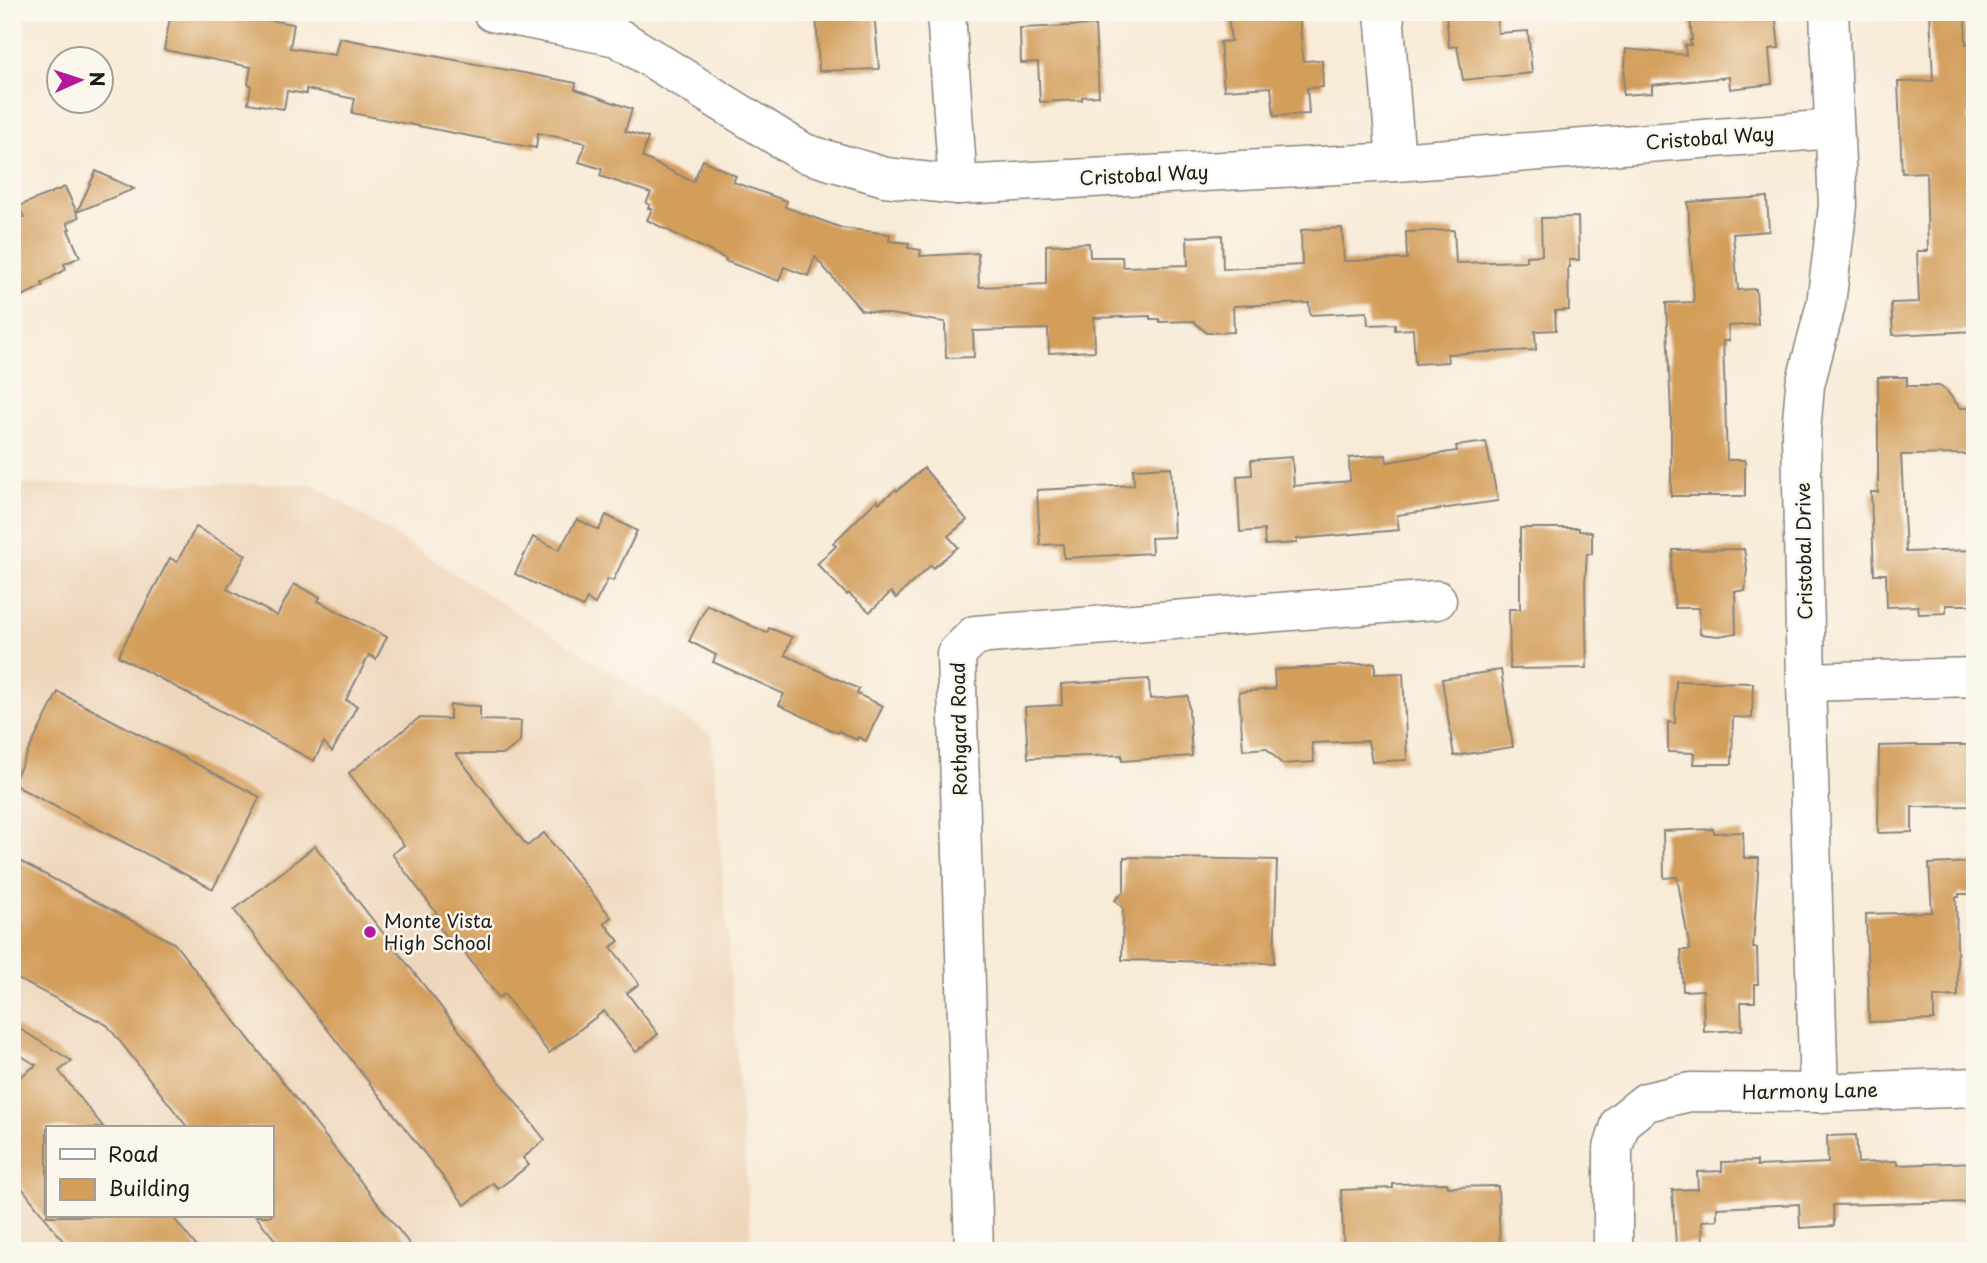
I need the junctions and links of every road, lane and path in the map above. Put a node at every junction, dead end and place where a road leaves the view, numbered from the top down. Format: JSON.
{"nodes":[{"id":1,"x":492,"y":12,"type":"edge"},
{"id":2,"x":946,"y":12,"type":"edge"},
{"id":3,"x":1384,"y":12,"type":"edge"},
{"id":4,"x":1829,"y":12,"type":"edge"},
{"id":5,"x":1834,"y":129,"type":"junction"},
{"id":6,"x":1396,"y":162,"type":"junction"},
{"id":7,"x":958,"y":185,"type":"junction"},
{"id":8,"x":1437,"y":600,"type":"dead end"},
{"id":9,"x":1975,"y":677,"type":"edge"},
{"id":10,"x":1806,"y":682,"type":"junction"},
{"id":11,"x":1975,"y":1087,"type":"edge"},
{"id":12,"x":1819,"y":1093,"type":"junction"},
{"id":13,"x":974,"y":1251,"type":"edge"},
{"id":14,"x":1613,"y":1251,"type":"edge"}],
"edges":[{"from":1,"to":7,"type":"street","name":"Cristobal Way"},
{"from":2,"to":7,"type":"street"},
{"from":3,"to":6,"type":"street"},
{"from":4,"to":5,"type":"street","name":"Cristobal Drive"},
{"from":5,"to":6,"type":"street","name":"Cristobal Way"},
{"from":5,"to":10,"type":"street","name":"Cristobal Drive"},
{"from":6,"to":7,"type":"street","name":"Cristobal Way"},
{"from":8,"to":13,"type":"street","name":"Rothgard Road"},
{"from":9,"to":10,"type":"street"},
{"from":10,"to":12,"type":"street","name":"Cristobal Drive"},
{"from":11,"to":12,"type":"street","name":"Harmony Lane"},
{"from":12,"to":14,"type":"street","name":"Harmony Lane"}]}
